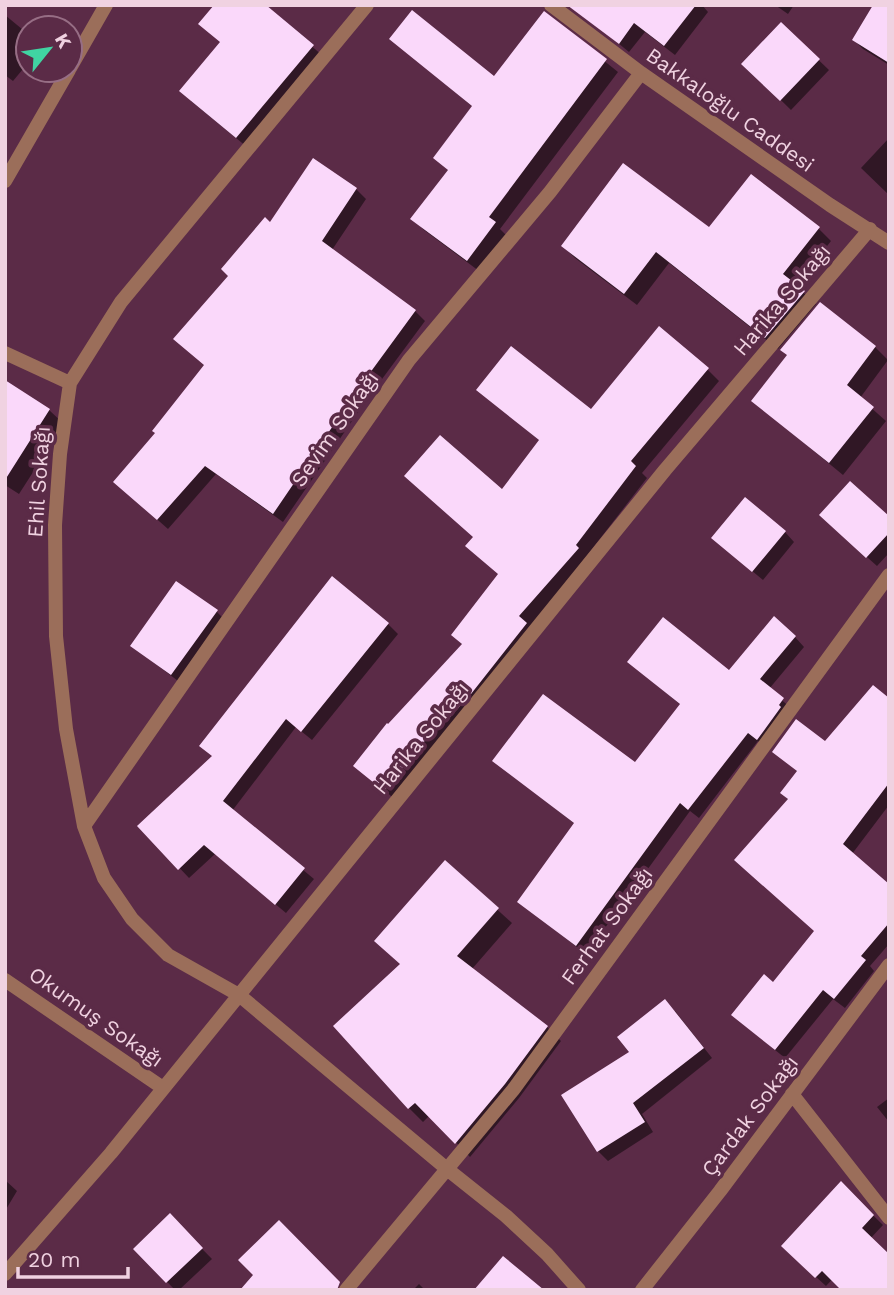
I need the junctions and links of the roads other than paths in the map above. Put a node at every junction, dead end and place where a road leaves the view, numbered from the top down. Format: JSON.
{"nodes":[{"id":1,"x":106,"y":5,"type":"edge"},
{"id":2,"x":367,"y":5,"type":"edge"},
{"id":3,"x":551,"y":5,"type":"edge"},
{"id":4,"x":84,"y":44,"type":"edge"},
{"id":5,"x":641,"y":73,"type":"junction"},
{"id":6,"x":61,"y":84,"type":"edge"},
{"id":7,"x":5,"y":181,"type":"edge"},
{"id":8,"x":870,"y":229,"type":"junction"},
{"id":9,"x":889,"y":243,"type":"edge"},
{"id":10,"x":5,"y":353,"type":"edge"},
{"id":11,"x":70,"y":383,"type":"junction"},
{"id":12,"x":889,"y":575,"type":"edge"},
{"id":13,"x":84,"y":826,"type":"junction"},
{"id":14,"x":889,"y":965,"type":"edge"},
{"id":15,"x":5,"y":980,"type":"edge"},
{"id":16,"x":239,"y":995,"type":"junction"},
{"id":17,"x":163,"y":1088,"type":"junction"},
{"id":18,"x":792,"y":1094,"type":"junction"},
{"id":19,"x":447,"y":1170,"type":"junction"},
{"id":20,"x":889,"y":1218,"type":"edge"},
{"id":21,"x":5,"y":1274,"type":"edge"},
{"id":22,"x":346,"y":1290,"type":"edge"},
{"id":23,"x":579,"y":1290,"type":"edge"},
{"id":24,"x":642,"y":1290,"type":"edge"}],
"edges":[{"from":1,"to":4,"type":"street"},
{"from":2,"to":11,"type":"street","name":"Ehil Sokağı"},
{"from":3,"to":5,"type":"street","name":"Bakkaloğlu Caddesi"},
{"from":5,"to":8,"type":"street","name":"Bakkaloğlu Caddesi"},
{"from":5,"to":13,"type":"street","name":"Sevim Sokağı"},
{"from":6,"to":7,"type":"street"},
{"from":8,"to":9,"type":"street","name":"Bakkaloğlu Caddesi"},
{"from":8,"to":16,"type":"street","name":"Harika Sokağı"},
{"from":10,"to":11,"type":"street"},
{"from":11,"to":13,"type":"street","name":"Ehil Sokağı"},
{"from":12,"to":19,"type":"street","name":"Ferhat Sokağı"},
{"from":13,"to":16,"type":"street","name":"Ehil Sokağı"},
{"from":14,"to":18,"type":"street","name":"Çardak Sokağı"},
{"from":15,"to":17,"type":"street","name":"Okumuş Sokağı"},
{"from":16,"to":17,"type":"street","name":"Harika Sokağı"},
{"from":16,"to":19,"type":"street","name":"Ehil Sokağı"},
{"from":17,"to":21,"type":"street","name":"Harika Sokağı"},
{"from":18,"to":20,"type":"street"},
{"from":18,"to":24,"type":"street","name":"Çardak Sokağı"},
{"from":19,"to":22,"type":"street","name":"Ferhat Sokağı"},
{"from":19,"to":23,"type":"street","name":"Ehil Sokağı"}]}
